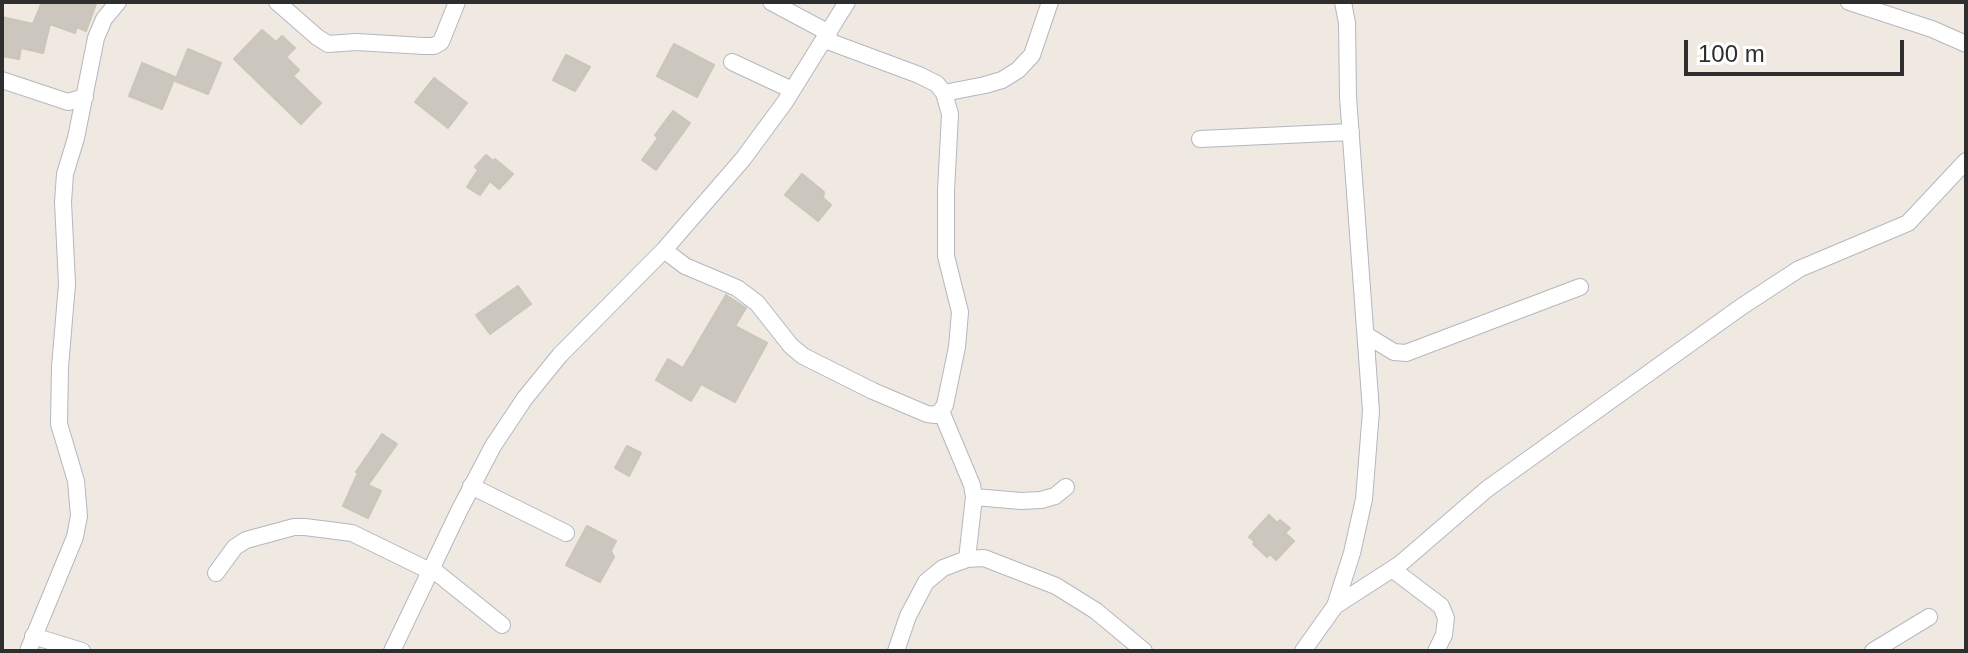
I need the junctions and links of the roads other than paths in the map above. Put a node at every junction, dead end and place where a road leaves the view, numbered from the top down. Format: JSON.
{"nodes":[{"id":1,"x":118,"y":2,"type":"edge"},
{"id":2,"x":277,"y":2,"type":"edge"},
{"id":3,"x":457,"y":2,"type":"edge"},
{"id":4,"x":771,"y":2,"type":"edge"},
{"id":5,"x":847,"y":2,"type":"edge"},
{"id":6,"x":1050,"y":2,"type":"edge"},
{"id":7,"x":1343,"y":2,"type":"edge"},
{"id":8,"x":1849,"y":2,"type":"edge"},
{"id":9,"x":827,"y":37,"type":"junction"},
{"id":10,"x":1966,"y":44,"type":"edge"},
{"id":11,"x":732,"y":62,"type":"dead end"},
{"id":12,"x":2,"y":80,"type":"edge"},
{"id":13,"x":792,"y":90,"type":"junction"},
{"id":14,"x":944,"y":93,"type":"junction"},
{"id":15,"x":85,"y":97,"type":"junction"},
{"id":16,"x":1351,"y":132,"type":"junction"},
{"id":17,"x":1200,"y":139,"type":"dead end"},
{"id":18,"x":1966,"y":161,"type":"edge"},
{"id":19,"x":664,"y":250,"type":"junction"},
{"id":20,"x":1580,"y":287,"type":"dead end"},
{"id":21,"x":1366,"y":335,"type":"junction"},
{"id":22,"x":941,"y":411,"type":"junction"},
{"id":23,"x":471,"y":486,"type":"junction"},
{"id":24,"x":1066,"y":487,"type":"dead end"},
{"id":25,"x":974,"y":497,"type":"junction"},
{"id":26,"x":566,"y":533,"type":"dead end"},
{"id":27,"x":967,"y":559,"type":"junction"},
{"id":28,"x":430,"y":569,"type":"junction"},
{"id":29,"x":1392,"y":569,"type":"junction"},
{"id":30,"x":216,"y":573,"type":"dead end"},
{"id":31,"x":1335,"y":606,"type":"junction"},
{"id":32,"x":1929,"y":617,"type":"dead end"},
{"id":33,"x":502,"y":625,"type":"dead end"},
{"id":34,"x":31,"y":644,"type":"edge"},
{"id":35,"x":82,"y":651,"type":"edge"},
{"id":36,"x":392,"y":651,"type":"edge"},
{"id":37,"x":896,"y":651,"type":"edge"},
{"id":38,"x":1144,"y":651,"type":"edge"},
{"id":39,"x":1303,"y":651,"type":"edge"},
{"id":40,"x":1436,"y":651,"type":"edge"},
{"id":41,"x":1873,"y":651,"type":"edge"}],
"edges":[{"from":1,"to":15,"type":"street"},
{"from":2,"to":3,"type":"street"},
{"from":4,"to":9,"type":"street"},
{"from":5,"to":9,"type":"street"},
{"from":6,"to":14,"type":"street"},
{"from":7,"to":16,"type":"street"},
{"from":8,"to":10,"type":"street"},
{"from":9,"to":13,"type":"street"},
{"from":9,"to":14,"type":"street"},
{"from":11,"to":13,"type":"street"},
{"from":12,"to":15,"type":"street"},
{"from":13,"to":19,"type":"street"},
{"from":14,"to":22,"type":"street"},
{"from":15,"to":34,"type":"street"},
{"from":16,"to":17,"type":"street"},
{"from":16,"to":21,"type":"street"},
{"from":18,"to":29,"type":"street"},
{"from":19,"to":22,"type":"street"},
{"from":19,"to":23,"type":"street"},
{"from":20,"to":21,"type":"street"},
{"from":21,"to":31,"type":"street"},
{"from":22,"to":25,"type":"street"},
{"from":23,"to":26,"type":"street"},
{"from":23,"to":28,"type":"street"},
{"from":24,"to":25,"type":"street"},
{"from":25,"to":27,"type":"street"},
{"from":27,"to":37,"type":"street"},
{"from":27,"to":38,"type":"street"},
{"from":28,"to":30,"type":"street"},
{"from":28,"to":33,"type":"street"},
{"from":28,"to":36,"type":"street"},
{"from":29,"to":31,"type":"street"},
{"from":29,"to":40,"type":"street"},
{"from":31,"to":39,"type":"street"},
{"from":32,"to":41,"type":"street"},
{"from":34,"to":35,"type":"street"}]}
